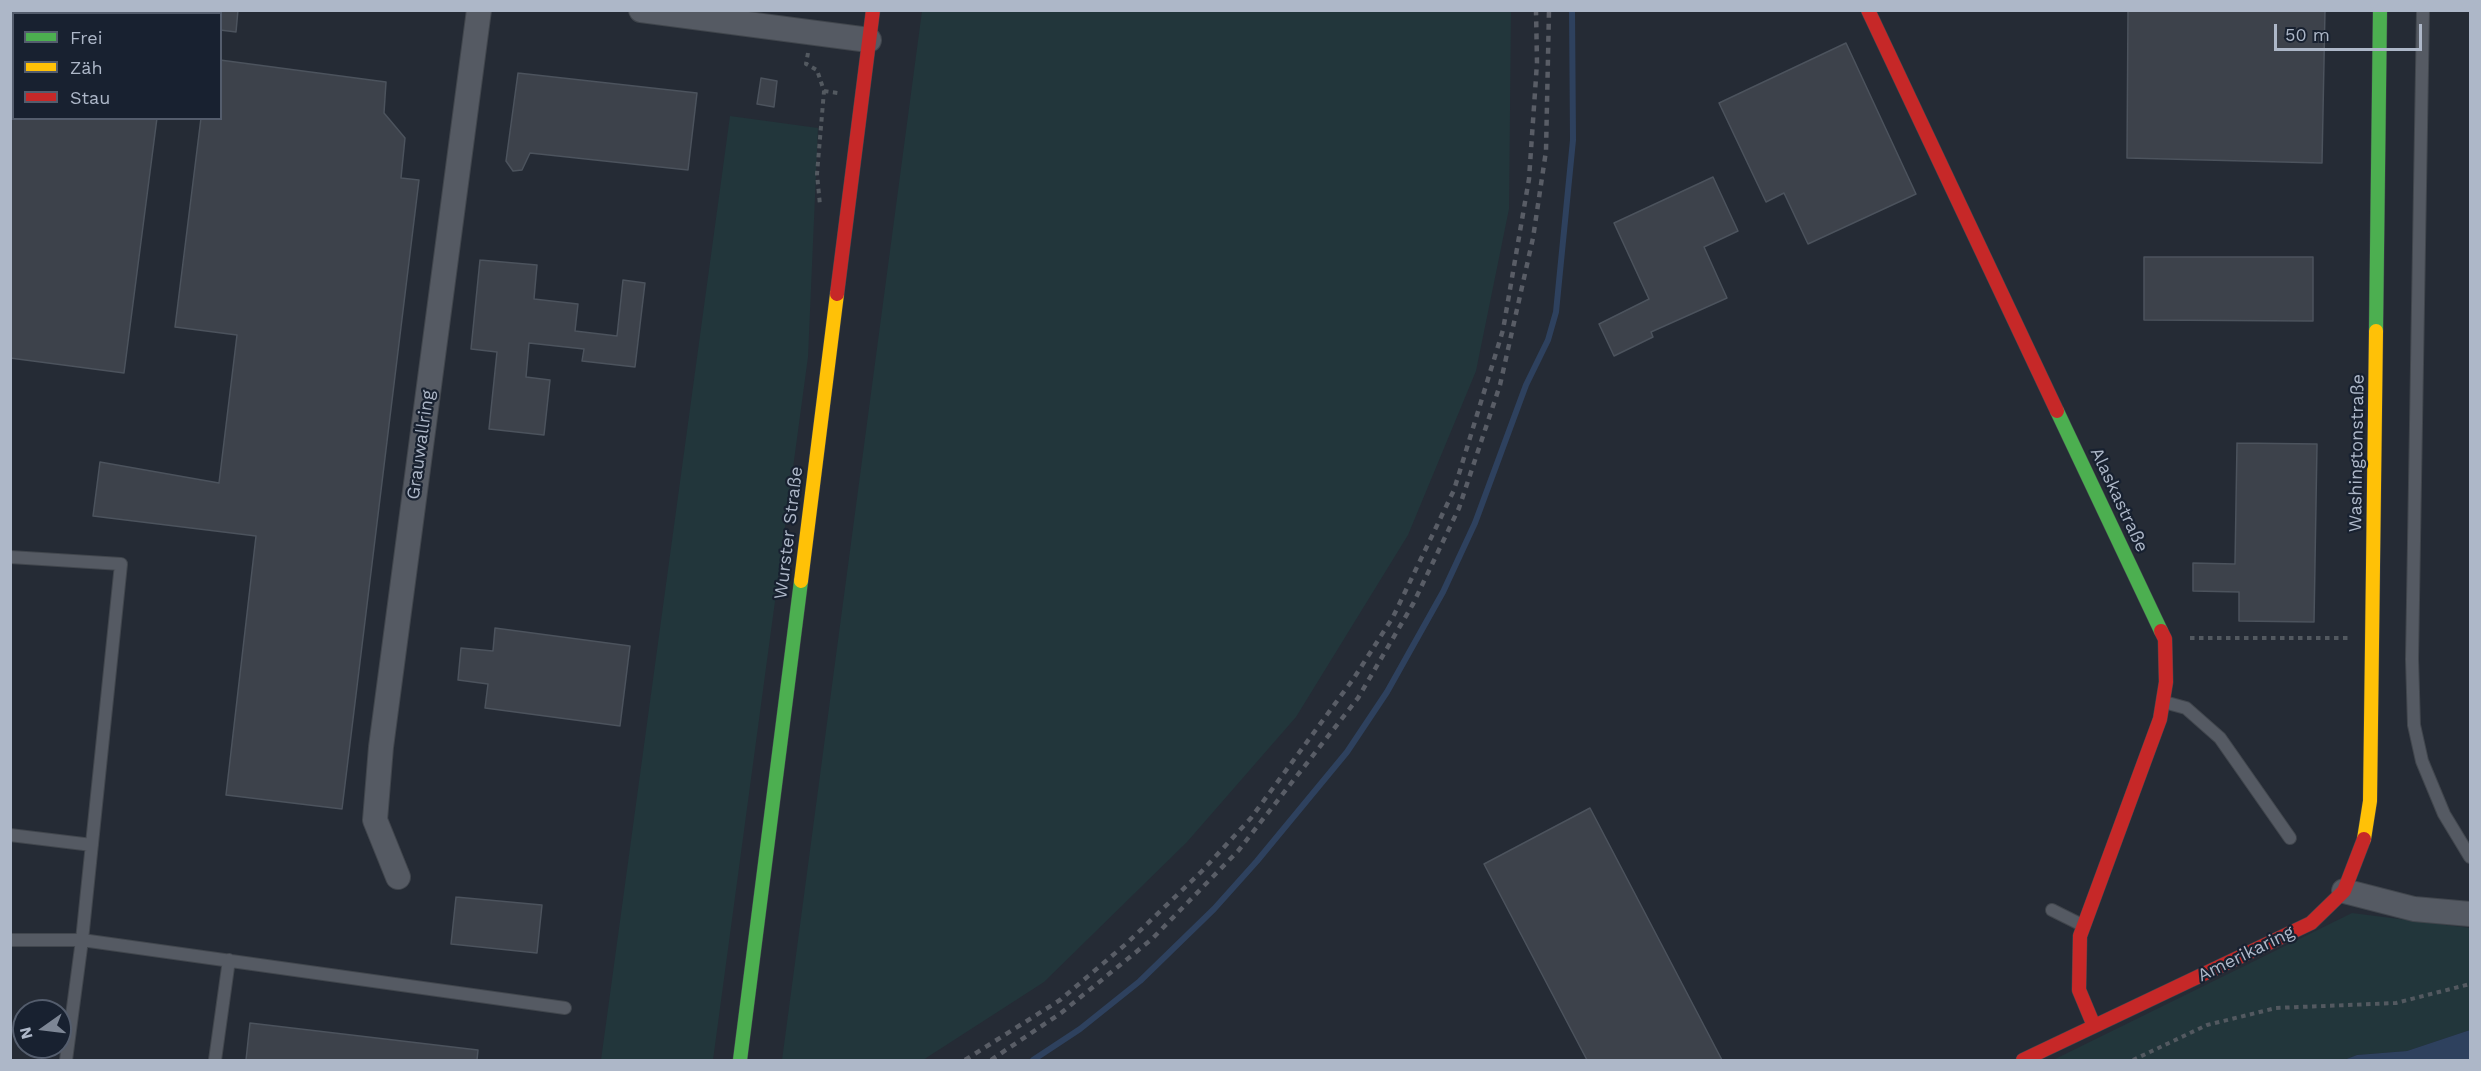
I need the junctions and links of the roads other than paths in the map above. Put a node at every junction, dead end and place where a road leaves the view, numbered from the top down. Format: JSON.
{"nodes":[{"id":1,"x":478,"y":10,"type":"edge"},
{"id":2,"x":641,"y":10,"type":"edge"},
{"id":3,"x":873,"y":10,"type":"edge"},
{"id":4,"x":1868,"y":10,"type":"edge"},
{"id":5,"x":2380,"y":10,"type":"edge"},
{"id":6,"x":2423,"y":10,"type":"edge"},
{"id":7,"x":869,"y":40,"type":"junction"},
{"id":8,"x":10,"y":557,"type":"edge"},
{"id":9,"x":2163,"y":701,"type":"junction"},
{"id":10,"x":10,"y":835,"type":"edge"},
{"id":11,"x":2290,"y":838,"type":"dead end"},
{"id":12,"x":92,"y":845,"type":"junction"},
{"id":13,"x":2470,"y":857,"type":"edge"},
{"id":14,"x":398,"y":877,"type":"dead end"},
{"id":15,"x":2344,"y":891,"type":"junction"},
{"id":16,"x":2052,"y":910,"type":"dead end"},
{"id":17,"x":2470,"y":914,"type":"edge"},
{"id":18,"x":2084,"y":926,"type":"junction"},
{"id":19,"x":10,"y":940,"type":"edge"},
{"id":20,"x":82,"y":940,"type":"junction"},
{"id":21,"x":229,"y":960,"type":"junction"},
{"id":22,"x":565,"y":1008,"type":"dead end"},
{"id":23,"x":2094,"y":1026,"type":"junction"},
{"id":24,"x":66,"y":1060,"type":"edge"},
{"id":25,"x":215,"y":1060,"type":"edge"},
{"id":26,"x":740,"y":1060,"type":"edge"},
{"id":27,"x":2024,"y":1060,"type":"edge"}],
"edges":[{"from":1,"to":14,"type":"street","name":"Grauwallring"},
{"from":2,"to":7,"type":"street"},
{"from":3,"to":7,"type":"street","name":"Wurster Straße"},
{"from":4,"to":9,"type":"street","name":"Alaskastraße"},
{"from":5,"to":15,"type":"street","name":"Washingtonstraße"},
{"from":6,"to":13,"type":"lane"},
{"from":7,"to":26,"type":"street","name":"Wurster Straße"},
{"from":8,"to":12,"type":"lane"},
{"from":9,"to":11,"type":"lane"},
{"from":9,"to":18,"type":"street","name":"Alaskastraße"},
{"from":10,"to":12,"type":"lane"},
{"from":12,"to":20,"type":"lane"},
{"from":15,"to":17,"type":"street"},
{"from":15,"to":23,"type":"street","name":"Amerikaring"},
{"from":16,"to":18,"type":"lane"},
{"from":18,"to":23,"type":"street","name":"Alaskastraße"},
{"from":19,"to":20,"type":"lane"},
{"from":20,"to":21,"type":"lane"},
{"from":20,"to":24,"type":"lane"},
{"from":21,"to":22,"type":"lane"},
{"from":21,"to":25,"type":"lane"},
{"from":23,"to":27,"type":"street","name":"Amerikaring"}]}
